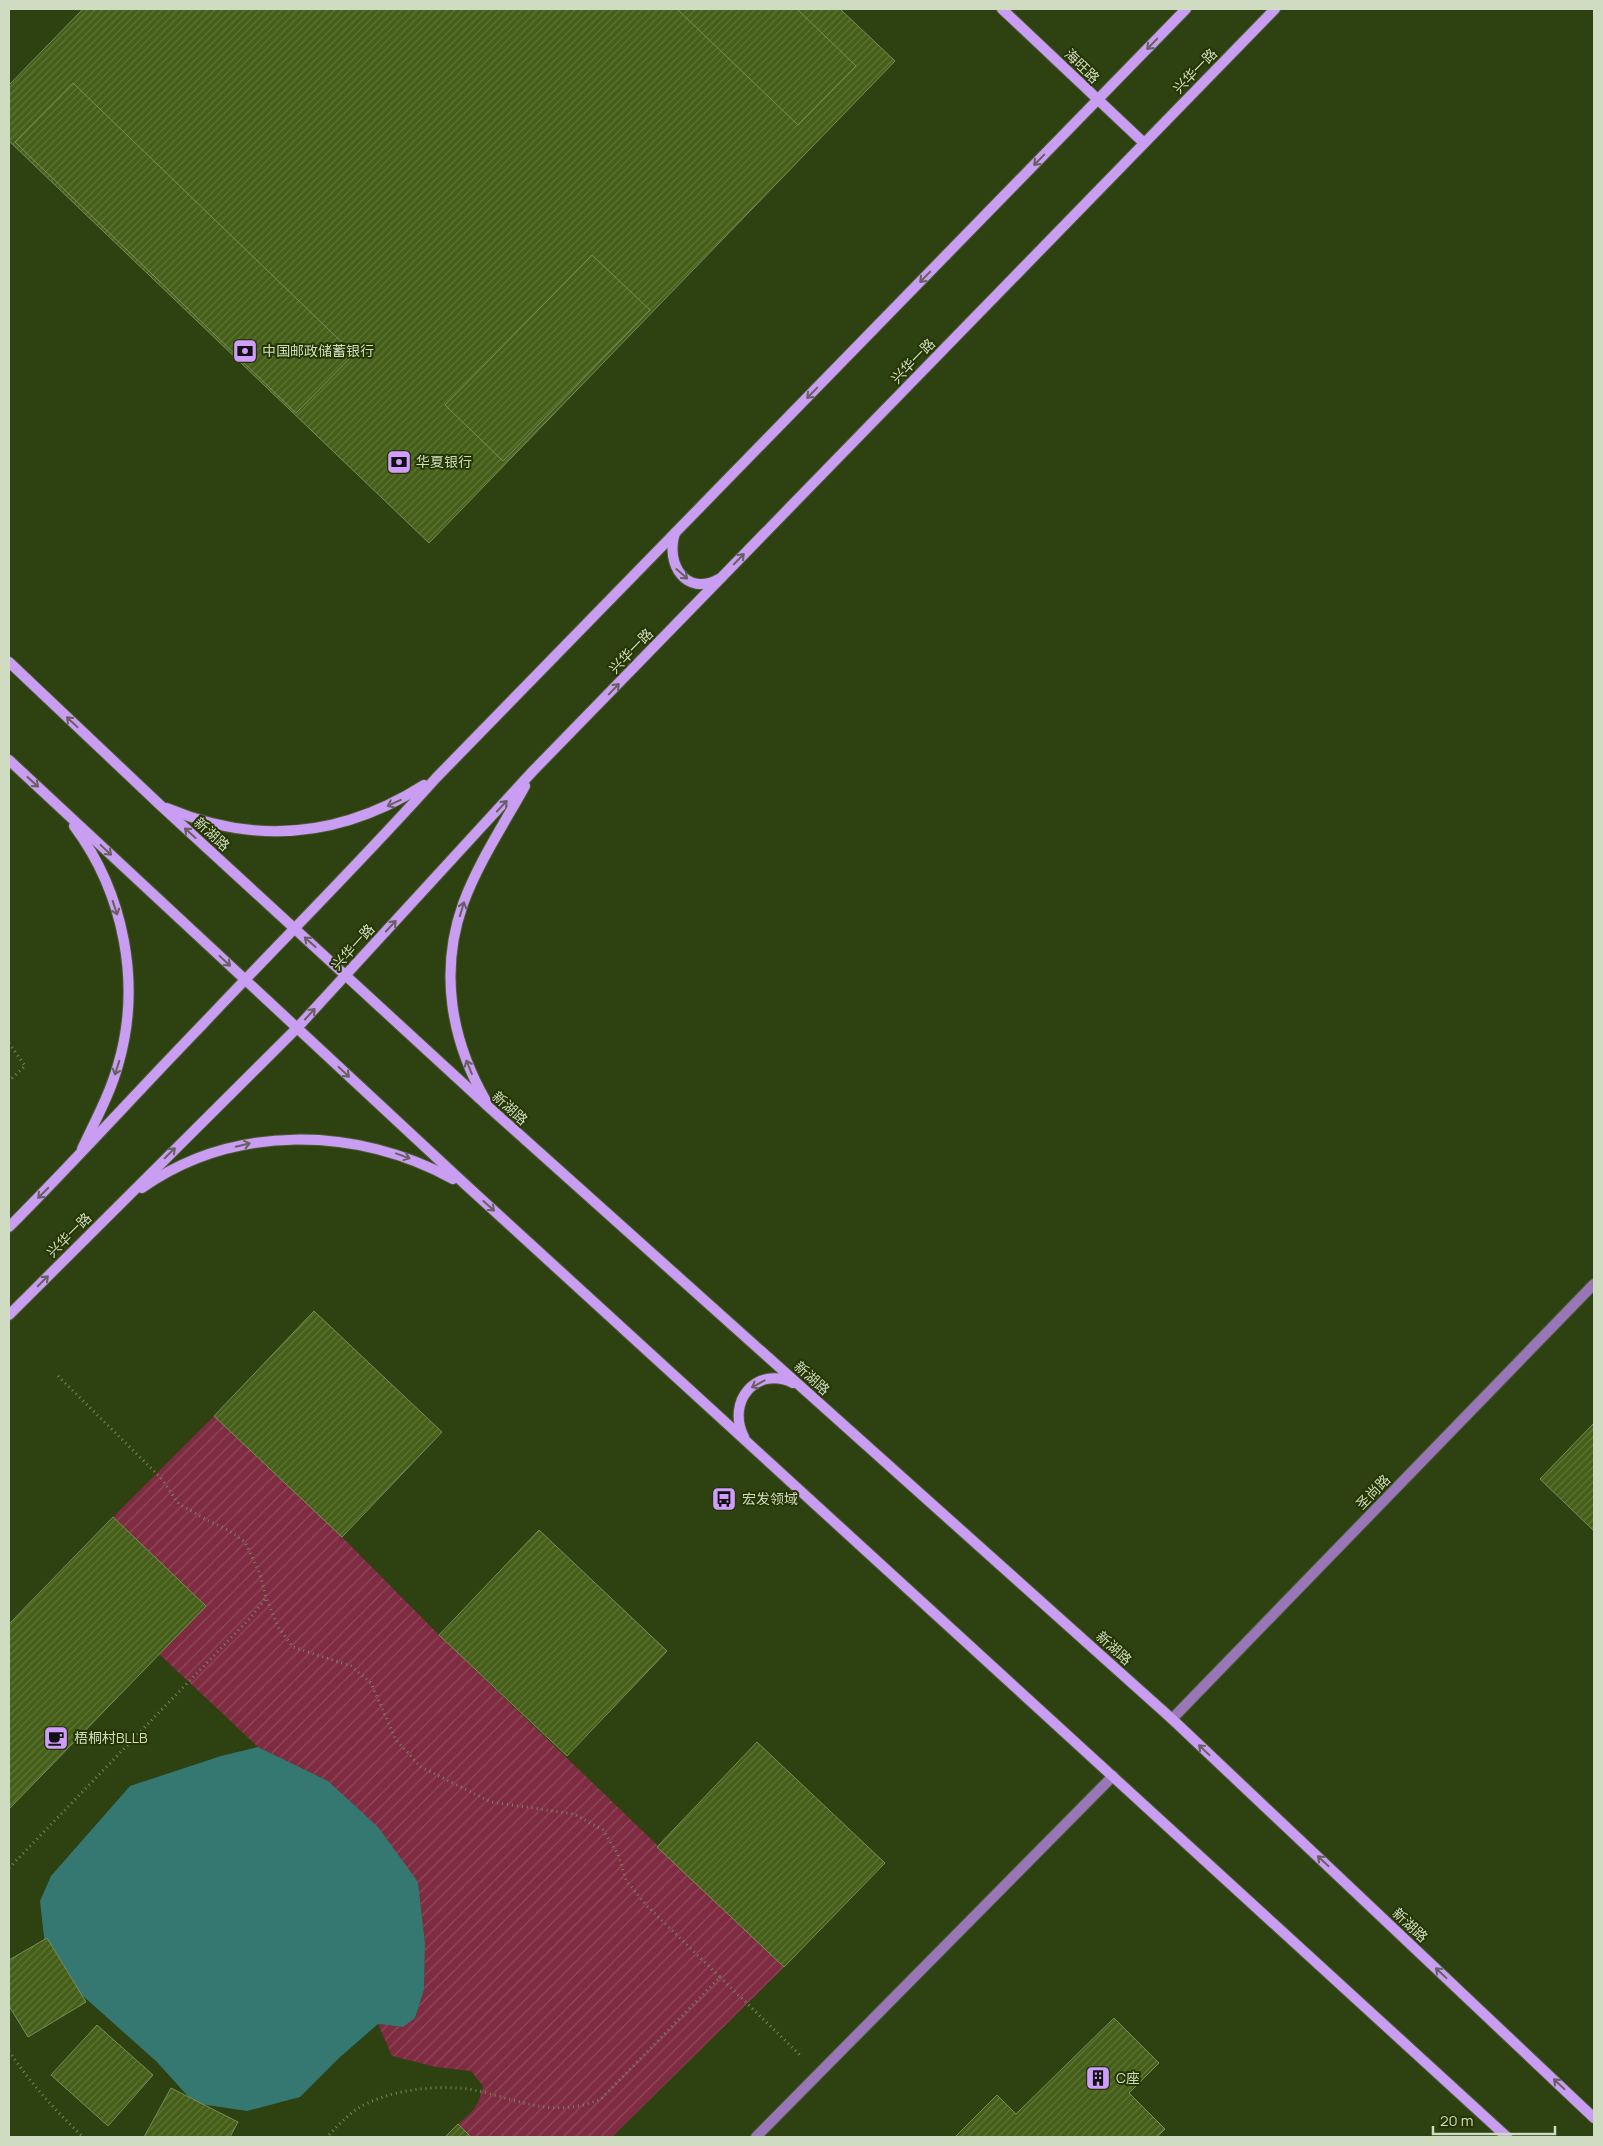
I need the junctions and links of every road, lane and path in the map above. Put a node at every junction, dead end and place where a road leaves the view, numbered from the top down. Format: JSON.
{"nodes":[{"id":1,"x":1002,"y":9,"type":"edge"},
{"id":2,"x":1186,"y":9,"type":"edge"},
{"id":3,"x":1275,"y":9,"type":"edge"},
{"id":4,"x":1098,"y":100,"type":"junction"},
{"id":5,"x":1144,"y":143,"type":"junction"},
{"id":6,"x":675,"y":532,"type":"junction"},
{"id":7,"x":724,"y":575,"type":"junction"},
{"id":8,"x":9,"y":662,"type":"edge"},
{"id":9,"x":9,"y":760,"type":"edge"},
{"id":10,"x":532,"y":772,"type":"junction"},
{"id":11,"x":436,"y":778,"type":"junction"},
{"id":12,"x":159,"y":804,"type":"junction"},
{"id":13,"x":58,"y":805,"type":"junction"},
{"id":14,"x":295,"y":929,"type":"junction"},
{"id":15,"x":347,"y":974,"type":"junction"},
{"id":16,"x":246,"y":980,"type":"junction"},
{"id":17,"x":297,"y":1028,"type":"junction"},
{"id":18,"x":9,"y":1044,"type":"edge"},
{"id":19,"x":9,"y":1081,"type":"edge"},
{"id":20,"x":492,"y":1110,"type":"junction"},
{"id":21,"x":77,"y":1158,"type":"junction"},
{"id":22,"x":467,"y":1186,"type":"junction"},
{"id":23,"x":120,"y":1202,"type":"junction"},
{"id":24,"x":9,"y":1227,"type":"edge"},
{"id":25,"x":1594,"y":1284,"type":"edge"},
{"id":26,"x":9,"y":1315,"type":"edge"},
{"id":27,"x":58,"y":1376,"type":"dead end"},
{"id":28,"x":803,"y":1388,"type":"junction"},
{"id":29,"x":749,"y":1444,"type":"junction"},
{"id":30,"x":266,"y":1598,"type":"junction"},
{"id":31,"x":1172,"y":1719,"type":"junction"},
{"id":32,"x":1113,"y":1776,"type":"junction"},
{"id":33,"x":9,"y":1868,"type":"edge"},
{"id":34,"x":720,"y":1977,"type":"junction"},
{"id":35,"x":9,"y":2051,"type":"edge"},
{"id":36,"x":819,"y":2073,"type":"junction"},
{"id":37,"x":1594,"y":2118,"type":"edge"},
{"id":38,"x":83,"y":2137,"type":"edge"},
{"id":39,"x":327,"y":2137,"type":"edge"},
{"id":40,"x":756,"y":2137,"type":"edge"},
{"id":41,"x":1508,"y":2137,"type":"edge"}],
"edges":[{"from":1,"to":4,"type":"main road","name":"海旺路"},
{"from":2,"to":4,"type":"main road","one_way":true},
{"from":3,"to":5,"type":"main road","name":"兴华一路"},
{"from":4,"to":5,"type":"main road","name":"海旺路"},
{"from":4,"to":6,"type":"main road","one_way":true},
{"from":7,"to":5,"type":"main road","name":"兴华一路","one_way":true},
{"from":6,"to":7,"type":"main road","one_way":true},
{"from":6,"to":11,"type":"main road"},
{"from":10,"to":7,"type":"main road","name":"兴华一路","one_way":true},
{"from":12,"to":8,"type":"main road","name":"新湖路","one_way":true},
{"from":9,"to":13,"type":"main road","one_way":true},
{"from":15,"to":10,"type":"main road","name":"兴华一路","one_way":true},
{"from":20,"to":10,"type":"main road","one_way":true},
{"from":11,"to":12,"type":"main road","one_way":true},
{"from":11,"to":14,"type":"main road"},
{"from":14,"to":12,"type":"main road","name":"新湖路","one_way":true},
{"from":13,"to":16,"type":"main road","one_way":true},
{"from":13,"to":21,"type":"main road","one_way":true},
{"from":15,"to":14,"type":"main road","name":"新湖路","one_way":true},
{"from":14,"to":16,"type":"main road"},
{"from":17,"to":15,"type":"main road","name":"兴华一路","one_way":true},
{"from":15,"to":20,"type":"main road","name":"新湖路"},
{"from":16,"to":17,"type":"main road"},
{"from":16,"to":21,"type":"main road"},
{"from":17,"to":22,"type":"main road","one_way":true},
{"from":23,"to":17,"type":"main road","name":"兴华一路","one_way":true},
{"from":18,"to":19,"type":"path"},
{"from":20,"to":28,"type":"main road","name":"新湖路"},
{"from":21,"to":24,"type":"main road","one_way":true},
{"from":23,"to":22,"type":"main road","one_way":true},
{"from":22,"to":29,"type":"main road","one_way":true},
{"from":26,"to":23,"type":"main road","name":"兴华一路","one_way":true},
{"from":25,"to":31,"type":"street","name":"圣尚路"},
{"from":27,"to":30,"type":"path"},
{"from":28,"to":29,"type":"main road","one_way":true},
{"from":28,"to":31,"type":"main road","name":"新湖路"},
{"from":29,"to":32,"type":"main road"},
{"from":30,"to":33,"type":"path"},
{"from":30,"to":34,"type":"path"},
{"from":37,"to":31,"type":"main road","name":"新湖路","one_way":true},
{"from":32,"to":36,"type":"street"},
{"from":32,"to":41,"type":"main road"},
{"from":34,"to":36,"type":"path"},
{"from":34,"to":39,"type":"path"},
{"from":35,"to":38,"type":"path"},
{"from":36,"to":40,"type":"street"}]}
